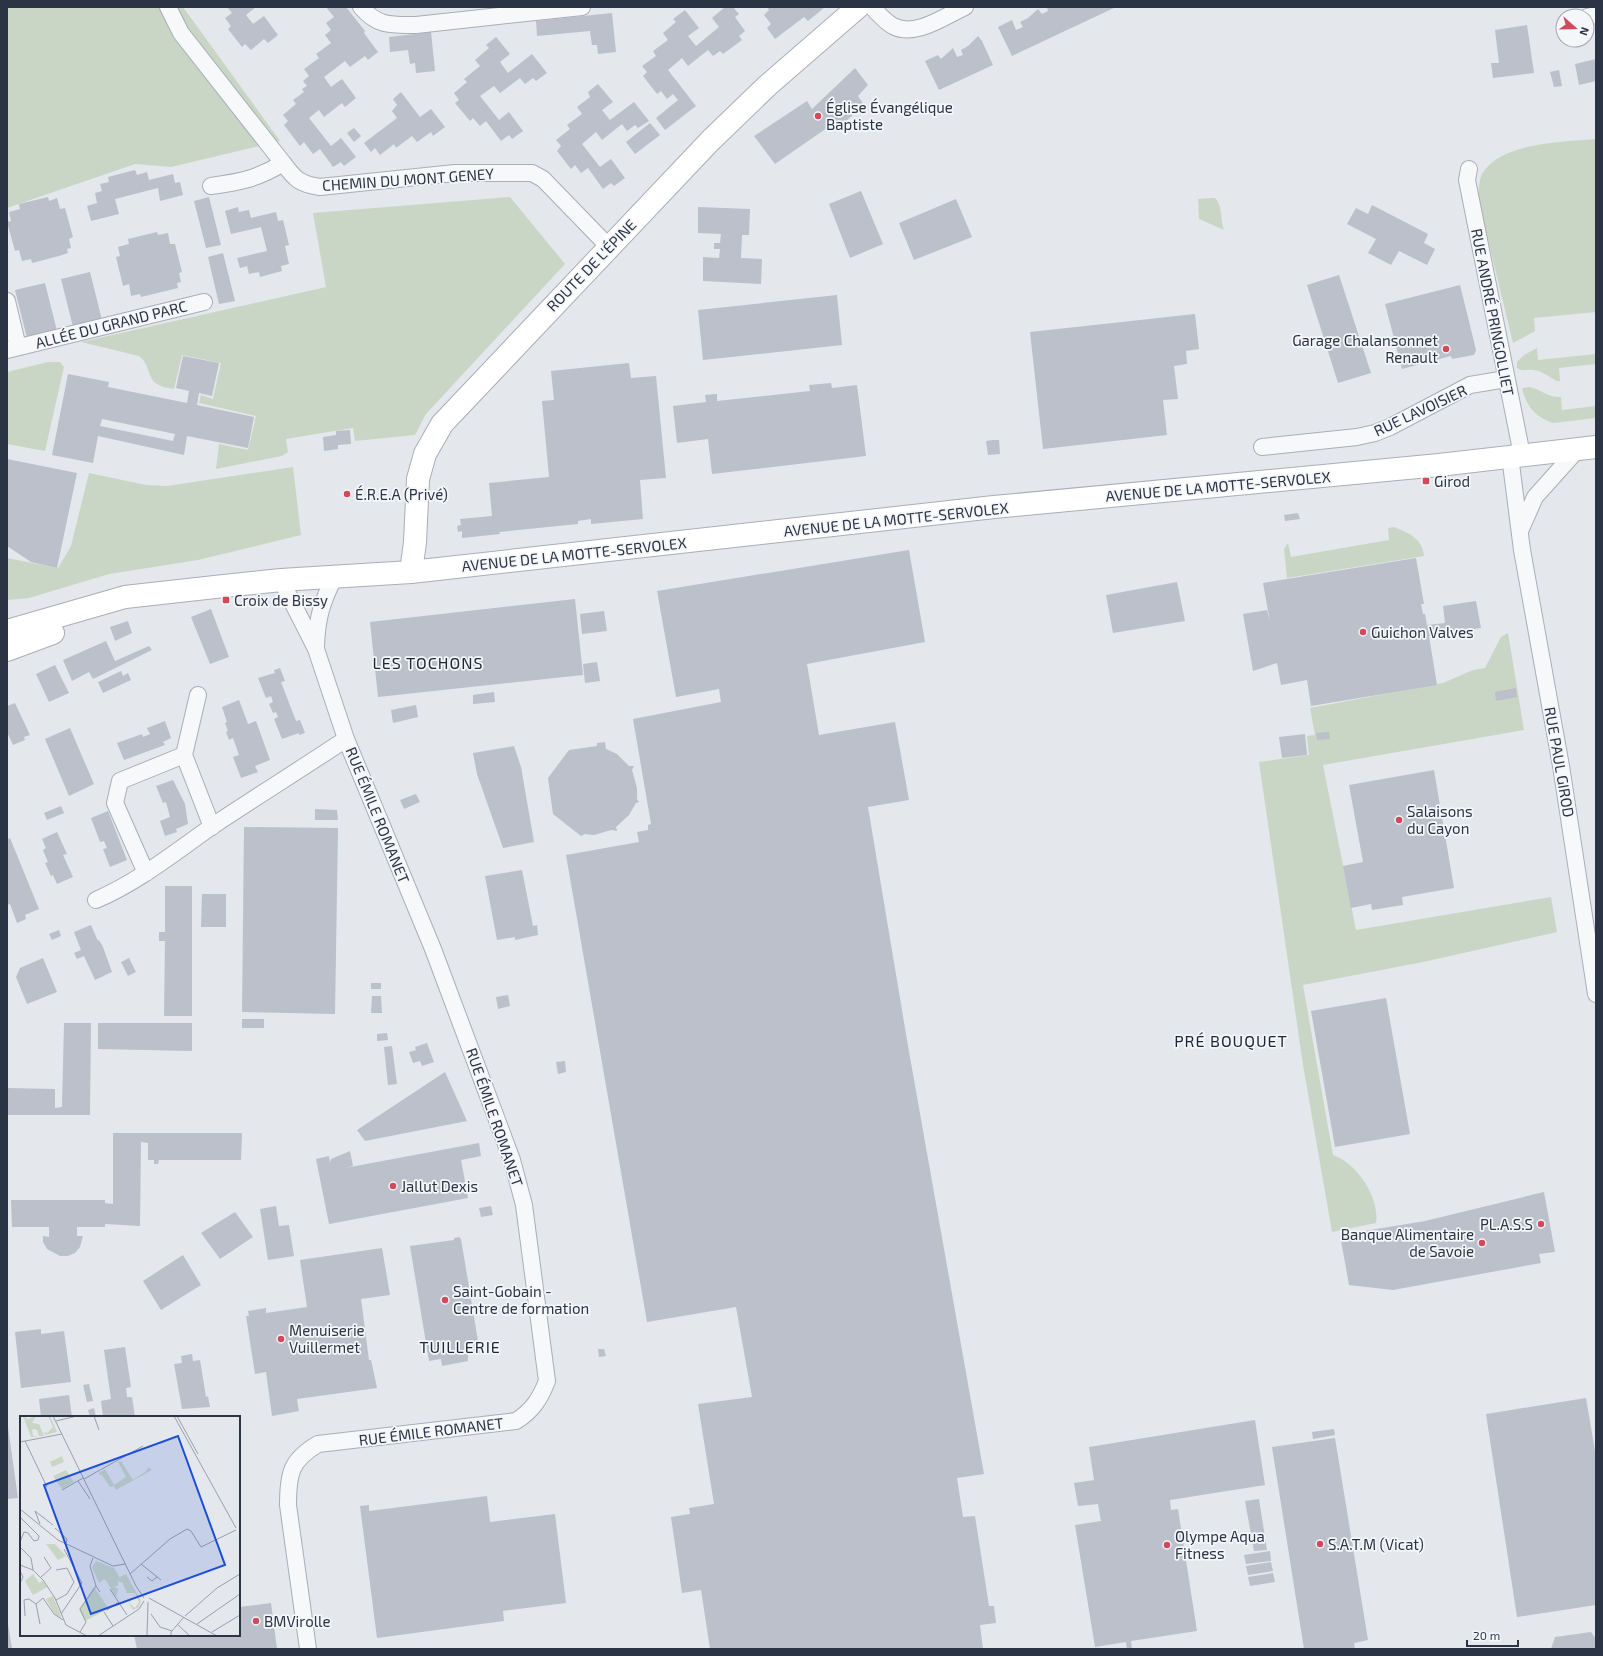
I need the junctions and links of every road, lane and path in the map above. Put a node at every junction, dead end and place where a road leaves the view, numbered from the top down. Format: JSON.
{"nodes":[{"id":1,"x":168,"y":7,"type":"edge"},
{"id":2,"x":361,"y":7,"type":"edge"},
{"id":3,"x":582,"y":7,"type":"edge"},
{"id":4,"x":858,"y":7,"type":"edge"},
{"id":5,"x":872,"y":7,"type":"edge"},
{"id":6,"x":965,"y":7,"type":"edge"},
{"id":7,"x":283,"y":163,"type":"junction"},
{"id":8,"x":1469,"y":169,"type":"dead end"},
{"id":9,"x":211,"y":186,"type":"dead end"},
{"id":10,"x":609,"y":247,"type":"junction"},
{"id":11,"x":7,"y":301,"type":"edge"},
{"id":12,"x":204,"y":302,"type":"dead end"},
{"id":13,"x":13,"y":348,"type":"edge"},
{"id":14,"x":1506,"y":379,"type":"junction"},
{"id":15,"x":1262,"y":446,"type":"dead end"},
{"id":16,"x":1587,"y":448,"type":"edge"},
{"id":17,"x":1516,"y":455,"type":"junction"},
{"id":18,"x":1519,"y":532,"type":"junction"},
{"id":19,"x":411,"y":572,"type":"junction"},
{"id":20,"x":335,"y":576,"type":"junction"},
{"id":21,"x":281,"y":580,"type":"junction"},
{"id":22,"x":196,"y":590,"type":"junction"},
{"id":23,"x":7,"y":631,"type":"edge"},
{"id":24,"x":316,"y":649,"type":"junction"},
{"id":25,"x":7,"y":650,"type":"edge"},
{"id":26,"x":198,"y":695,"type":"dead end"},
{"id":27,"x":346,"y":739,"type":"junction"},
{"id":28,"x":184,"y":755,"type":"junction"},
{"id":29,"x":212,"y":827,"type":"junction"},
{"id":30,"x":146,"y":873,"type":"junction"},
{"id":31,"x":96,"y":900,"type":"dead end"},
{"id":32,"x":1596,"y":994,"type":"edge"},
{"id":33,"x":308,"y":1649,"type":"edge"}],
"edges":[{"from":1,"to":7,"type":"street","name":"CHEMIN DU MONT GENEY"},
{"from":2,"to":3,"type":"street"},
{"from":4,"to":10,"type":"main road","name":"ROUTE DE L'ÉPINE"},
{"from":5,"to":6,"type":"street"},
{"from":7,"to":9,"type":"street"},
{"from":7,"to":10,"type":"street","name":"CHEMIN DU MONT GENEY"},
{"from":8,"to":14,"type":"street","name":"RUE ANDRÉ PRINGOLLIET"},
{"from":10,"to":19,"type":"main road","name":"ROUTE DE L'ÉPINE"},
{"from":11,"to":13,"type":"street","name":"ALLÉE DU GRAND PARC"},
{"from":12,"to":13,"type":"street","name":"ALLÉE DU GRAND PARC"},
{"from":14,"to":15,"type":"street","name":"RUE LAVOISIER"},
{"from":14,"to":17,"type":"street","name":"RUE ANDRÉ PRINGOLLIET"},
{"from":16,"to":17,"type":"main road","name":"AVENUE DE LA MOTTE-SERVOLEX"},
{"from":16,"to":18,"type":"street"},
{"from":17,"to":18,"type":"street","name":"RUE PAUL GIROD"},
{"from":17,"to":19,"type":"main road","name":"AVENUE DE LA MOTTE-SERVOLEX"},
{"from":18,"to":32,"type":"street","name":"RUE PAUL GIROD"},
{"from":19,"to":20,"type":"main road","name":"AVENUE DE LA MOTTE-SERVOLEX"},
{"from":20,"to":21,"type":"main road","name":"AVENUE DE LA MOTTE-SERVOLEX"},
{"from":20,"to":24,"type":"street","name":"RUE ÉMILE ROMANET"},
{"from":21,"to":22,"type":"main road","name":"AVENUE DE LA MOTTE-SERVOLEX"},
{"from":21,"to":24,"type":"street","name":"RUE ÉMILE ROMANET"},
{"from":22,"to":23,"type":"main road","name":"AVENUE DE LA MOTTE-SERVOLEX"},
{"from":22,"to":25,"type":"main road","name":"AVENUE DE LA MOTTE-SERVOLEX"},
{"from":24,"to":27,"type":"street","name":"RUE ÉMILE ROMANET"},
{"from":26,"to":28,"type":"street"},
{"from":27,"to":29,"type":"street"},
{"from":27,"to":33,"type":"street","name":"RUE ÉMILE ROMANET"},
{"from":28,"to":29,"type":"street"},
{"from":28,"to":30,"type":"street"},
{"from":29,"to":30,"type":"street"},
{"from":30,"to":31,"type":"street"}]}
